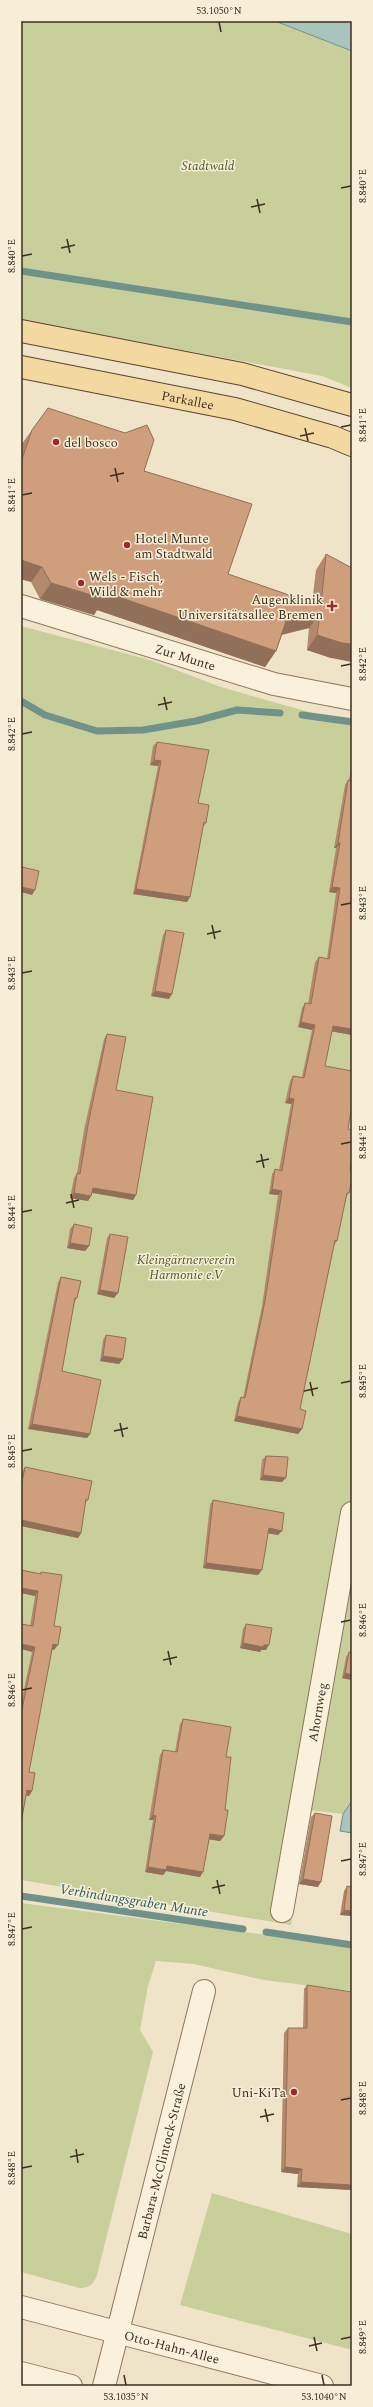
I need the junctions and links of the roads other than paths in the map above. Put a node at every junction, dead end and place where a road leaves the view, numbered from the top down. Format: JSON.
{"nodes":[{"id":1,"x":21,"y":331,"type":"edge"},
{"id":2,"x":21,"y":367,"type":"edge"},
{"id":3,"x":352,"y":406,"type":"edge"},
{"id":4,"x":352,"y":445,"type":"edge"},
{"id":5,"x":21,"y":606,"type":"edge"},
{"id":6,"x":352,"y":700,"type":"edge"},
{"id":7,"x":352,"y":1513,"type":"edge"},
{"id":8,"x":282,"y":1911,"type":"dead end"},
{"id":9,"x":204,"y":1991,"type":"dead end"},
{"id":10,"x":21,"y":2307,"type":"edge"},
{"id":11,"x":118,"y":2332,"type":"junction"},
{"id":12,"x":21,"y":2373,"type":"edge"},
{"id":13,"x":71,"y":2386,"type":"edge"},
{"id":14,"x":104,"y":2386,"type":"edge"},
{"id":15,"x":322,"y":2386,"type":"edge"}],
"edges":[{"from":1,"to":3,"type":"main road"},
{"from":2,"to":4,"type":"main road","name":"Parkallee"},
{"from":5,"to":6,"type":"street","name":"Zur Munte"},
{"from":7,"to":8,"type":"street","name":"Ahornweg"},
{"from":9,"to":11,"type":"street","name":"Barbara-McClintock-Straße"},
{"from":10,"to":11,"type":"street","name":"Otto-Hahn-Allee"},
{"from":11,"to":14,"type":"street","name":"Barbara-McClintock-Straße"},
{"from":11,"to":15,"type":"street","name":"Otto-Hahn-Allee"},
{"from":12,"to":13,"type":"street"}]}
